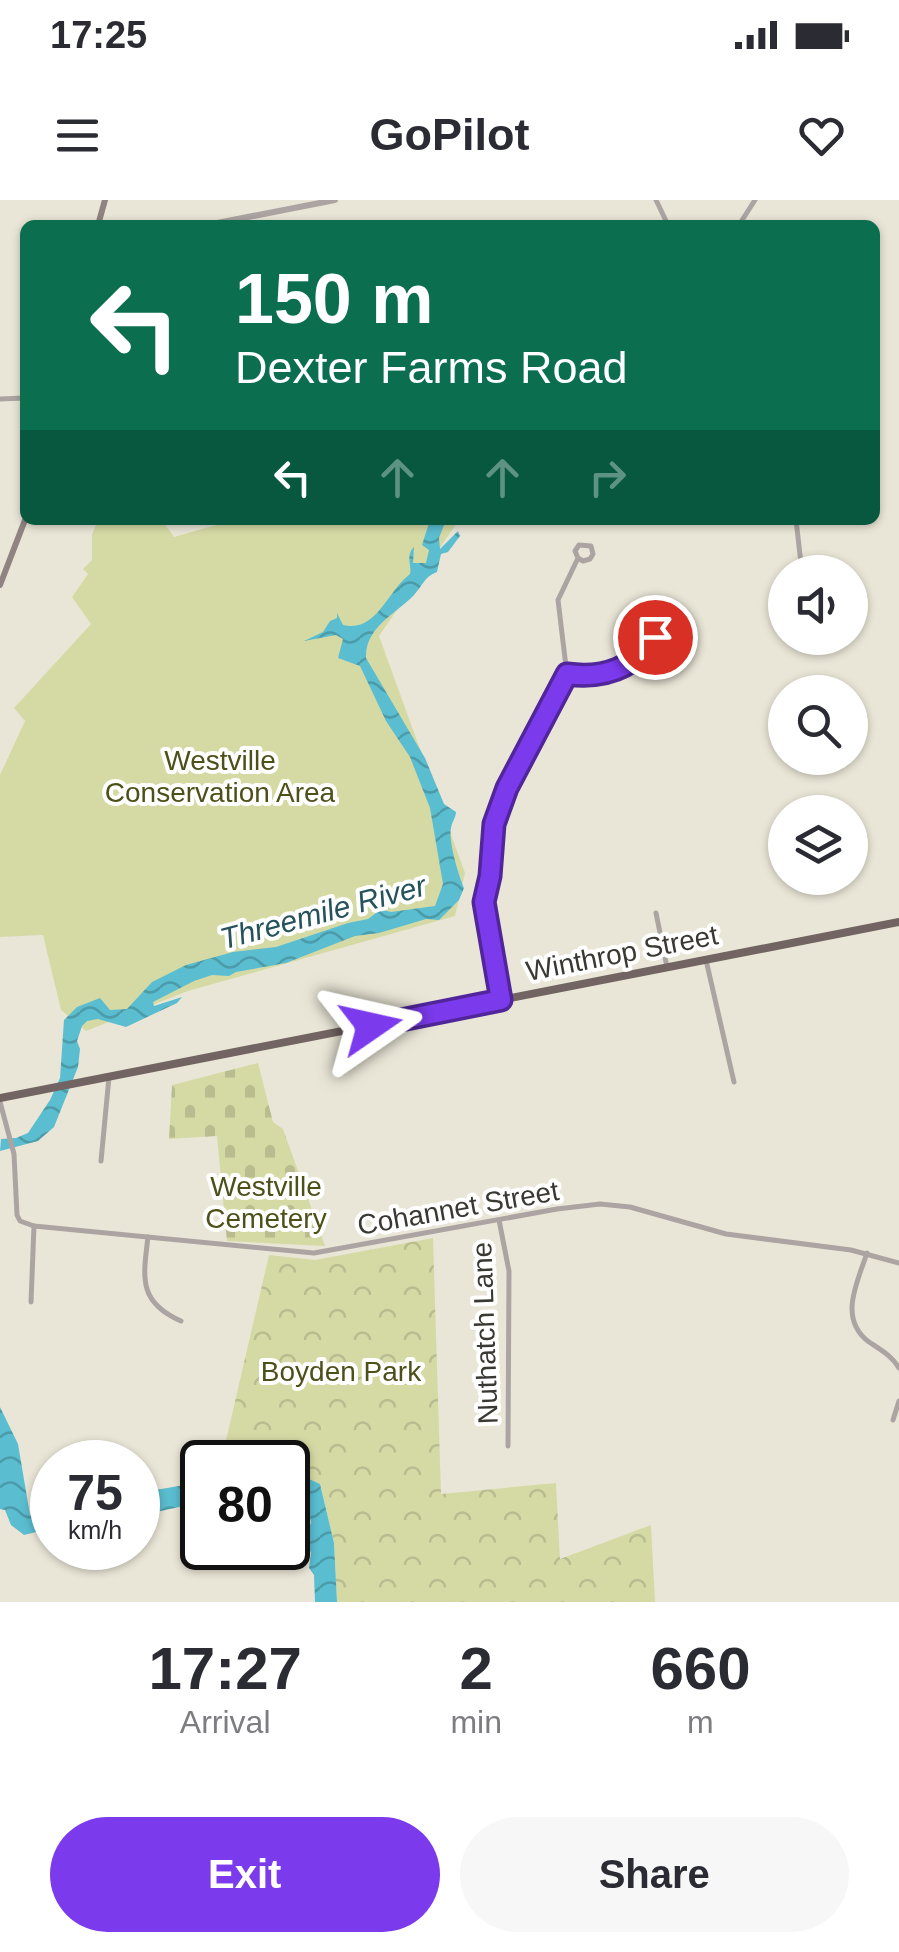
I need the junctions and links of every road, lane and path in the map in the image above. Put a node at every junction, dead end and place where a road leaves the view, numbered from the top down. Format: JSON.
{"nodes":[{"id":1,"x":335,"y":200,"type":"edge"},
{"id":2,"x":233,"y":220,"type":"edge"},
{"id":3,"x":23,"y":525,"type":"edge"},
{"id":4,"x":797,"y":525,"type":"edge"},
{"id":5,"x":800,"y":555,"type":"edge"},
{"id":6,"x":578,"y":558,"type":"dead end"},
{"id":7,"x":0,"y":585,"type":"edge"},
{"id":8,"x":656,"y":638,"type":"dead end"},
{"id":9,"x":567,"y":674,"type":"junction"},
{"id":10,"x":656,"y":912,"type":"dead end"},
{"id":11,"x":899,"y":922,"type":"edge"},
{"id":12,"x":706,"y":960,"type":"junction"},
{"id":13,"x":667,"y":967,"type":"junction"},
{"id":14,"x":501,"y":1000,"type":"junction"},
{"id":15,"x":109,"y":1077,"type":"junction"},
{"id":16,"x":734,"y":1082,"type":"dead end"},
{"id":17,"x":0,"y":1100,"type":"edge"},
{"id":18,"x":100,"y":1161,"type":"dead end"},
{"id":19,"x":499,"y":1219,"type":"junction"},
{"id":20,"x":34,"y":1226,"type":"junction"},
{"id":21,"x":148,"y":1236,"type":"junction"},
{"id":22,"x":867,"y":1253,"type":"junction"},
{"id":23,"x":899,"y":1263,"type":"edge"},
{"id":24,"x":31,"y":1302,"type":"dead end"},
{"id":25,"x":181,"y":1321,"type":"dead end"},
{"id":26,"x":899,"y":1368,"type":"edge"},
{"id":27,"x":899,"y":1400,"type":"edge"},
{"id":28,"x":893,"y":1420,"type":"dead end"},
{"id":29,"x":508,"y":1446,"type":"dead end"}],
"edges":[{"from":1,"to":2,"type":"street"},
{"from":3,"to":7,"type":"main road"},
{"from":4,"to":5,"type":"street"},
{"from":6,"to":9,"type":"street"},
{"from":8,"to":9,"type":"street"},
{"from":9,"to":14,"type":"street"},
{"from":10,"to":13,"type":"street"},
{"from":11,"to":12,"type":"highway","name":"Winthrop Street"},
{"from":12,"to":13,"type":"highway","name":"Winthrop Street"},
{"from":12,"to":16,"type":"street"},
{"from":13,"to":14,"type":"highway","name":"Winthrop Street"},
{"from":14,"to":15,"type":"highway","name":"Winthrop Street"},
{"from":15,"to":17,"type":"highway","name":"Winthrop Street"},
{"from":15,"to":18,"type":"street"},
{"from":17,"to":20,"type":"street"},
{"from":19,"to":21,"type":"street","name":"Cohannet Street"},
{"from":19,"to":22,"type":"street","name":"Cohannet Street"},
{"from":19,"to":29,"type":"street","name":"Nuthatch Lane"},
{"from":20,"to":21,"type":"street","name":"Cohannet Street"},
{"from":20,"to":24,"type":"street"},
{"from":21,"to":25,"type":"street"},
{"from":22,"to":23,"type":"street","name":"Cohannet Street"},
{"from":22,"to":26,"type":"street"},
{"from":27,"to":28,"type":"street"}]}
